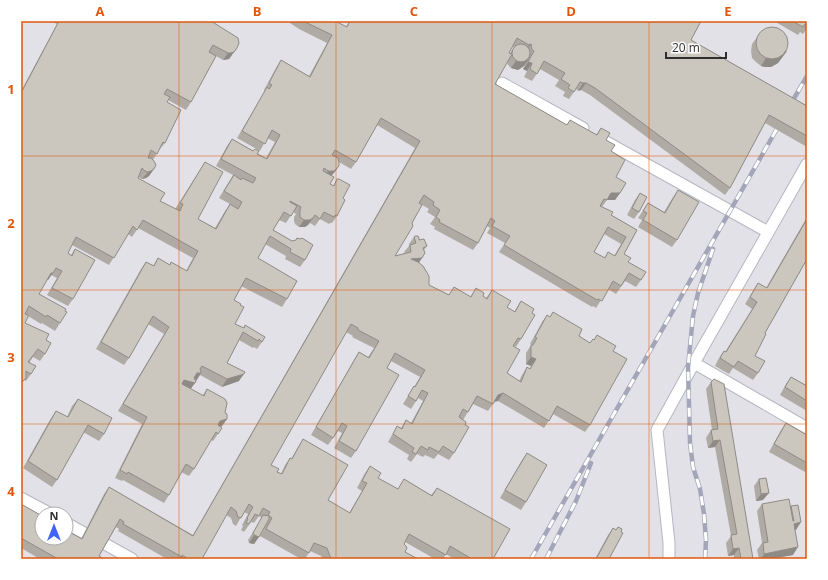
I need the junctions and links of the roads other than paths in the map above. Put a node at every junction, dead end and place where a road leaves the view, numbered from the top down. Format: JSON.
{"nodes":[{"id":1,"x":502,"y":83,"type":"edge"},
{"id":2,"x":807,"y":164,"type":"edge"},
{"id":3,"x":768,"y":232,"type":"junction"},
{"id":4,"x":694,"y":363,"type":"junction"},
{"id":5,"x":807,"y":428,"type":"edge"},
{"id":6,"x":21,"y":498,"type":"edge"},
{"id":7,"x":36,"y":506,"type":"edge"},
{"id":8,"x":74,"y":527,"type":"edge"},
{"id":9,"x":84,"y":533,"type":"edge"},
{"id":10,"x":105,"y":544,"type":"edge"},
{"id":11,"x":132,"y":559,"type":"edge"},
{"id":12,"x":669,"y":559,"type":"edge"}],
"edges":[{"from":1,"to":3,"type":"lane"},
{"from":2,"to":3,"type":"lane"},
{"from":3,"to":4,"type":"lane"},
{"from":4,"to":5,"type":"lane"},
{"from":4,"to":12,"type":"lane"},
{"from":6,"to":7,"type":"lane"},
{"from":8,"to":9,"type":"lane"},
{"from":10,"to":11,"type":"lane"}]}
